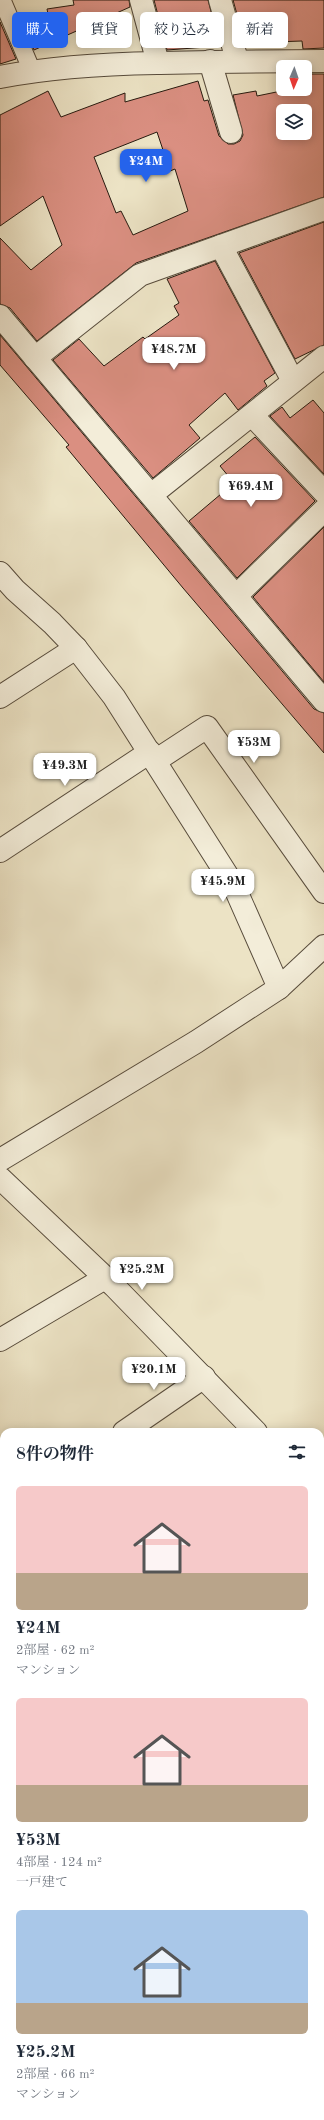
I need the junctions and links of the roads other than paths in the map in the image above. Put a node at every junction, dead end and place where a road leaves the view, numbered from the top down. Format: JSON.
{"nodes":[{"id":1,"x":2,"y":0,"type":"edge"},
{"id":2,"x":141,"y":0,"type":"edge"},
{"id":3,"x":220,"y":0,"type":"edge"},
{"id":4,"x":237,"y":60,"type":"junction"},
{"id":5,"x":210,"y":61,"type":"junction"},
{"id":6,"x":324,"y":61,"type":"edge"},
{"id":7,"x":158,"y":63,"type":"junction"},
{"id":8,"x":32,"y":71,"type":"junction"},
{"id":9,"x":0,"y":77,"type":"edge"},
{"id":10,"x":231,"y":132,"type":"dead end"},
{"id":11,"x":324,"y":209,"type":"edge"},
{"id":12,"x":221,"y":246,"type":"junction"},
{"id":13,"x":0,"y":316,"type":"edge"},
{"id":14,"x":324,"y":357,"type":"edge"},
{"id":15,"x":35,"y":358,"type":"junction"},
{"id":16,"x":293,"y":382,"type":"junction"},
{"id":17,"x":252,"y":414,"type":"junction"},
{"id":18,"x":324,"y":492,"type":"edge"},
{"id":19,"x":151,"y":495,"type":"junction"},
{"id":20,"x":324,"y":510,"type":"edge"},
{"id":21,"x":0,"y":573,"type":"edge"},
{"id":22,"x":236,"y":596,"type":"junction"},
{"id":23,"x":76,"y":648,"type":"junction"},
{"id":24,"x":0,"y":697,"type":"edge"},
{"id":25,"x":324,"y":701,"type":"edge"},
{"id":26,"x":152,"y":757,"type":"junction"},
{"id":27,"x":0,"y":851,"type":"edge"},
{"id":28,"x":324,"y":892,"type":"edge"},
{"id":29,"x":324,"y":946,"type":"edge"},
{"id":30,"x":279,"y":988,"type":"junction"},
{"id":31,"x":0,"y":1160,"type":"edge"},
{"id":32,"x":0,"y":1178,"type":"edge"},
{"id":33,"x":106,"y":1278,"type":"junction"},
{"id":34,"x":0,"y":1340,"type":"edge"},
{"id":35,"x":204,"y":1377,"type":"junction"},
{"id":36,"x":130,"y":1428,"type":"edge"},
{"id":37,"x":252,"y":1428,"type":"edge"}],
"edges":[{"from":1,"to":8,"type":"lane"},
{"from":2,"to":7,"type":"street"},
{"from":3,"to":4,"type":"street"},
{"from":4,"to":5,"type":"street"},
{"from":4,"to":6,"type":"street"},
{"from":5,"to":7,"type":"street"},
{"from":5,"to":10,"type":"street"},
{"from":7,"to":8,"type":"street"},
{"from":8,"to":9,"type":"street"},
{"from":11,"to":12,"type":"street"},
{"from":12,"to":15,"type":"street"},
{"from":12,"to":16,"type":"street"},
{"from":13,"to":15,"type":"street"},
{"from":14,"to":16,"type":"street"},
{"from":15,"to":19,"type":"street"},
{"from":16,"to":17,"type":"street"},
{"from":17,"to":18,"type":"street"},
{"from":17,"to":19,"type":"street"},
{"from":19,"to":22,"type":"street"},
{"from":20,"to":22,"type":"street"},
{"from":21,"to":23,"type":"street"},
{"from":22,"to":25,"type":"street"},
{"from":23,"to":24,"type":"street"},
{"from":23,"to":26,"type":"street"},
{"from":26,"to":27,"type":"street"},
{"from":26,"to":28,"type":"street"},
{"from":26,"to":30,"type":"street"},
{"from":29,"to":30,"type":"street"},
{"from":30,"to":31,"type":"street"},
{"from":32,"to":33,"type":"street"},
{"from":33,"to":34,"type":"street"},
{"from":33,"to":35,"type":"street"},
{"from":35,"to":36,"type":"street"},
{"from":35,"to":37,"type":"street"}]}
